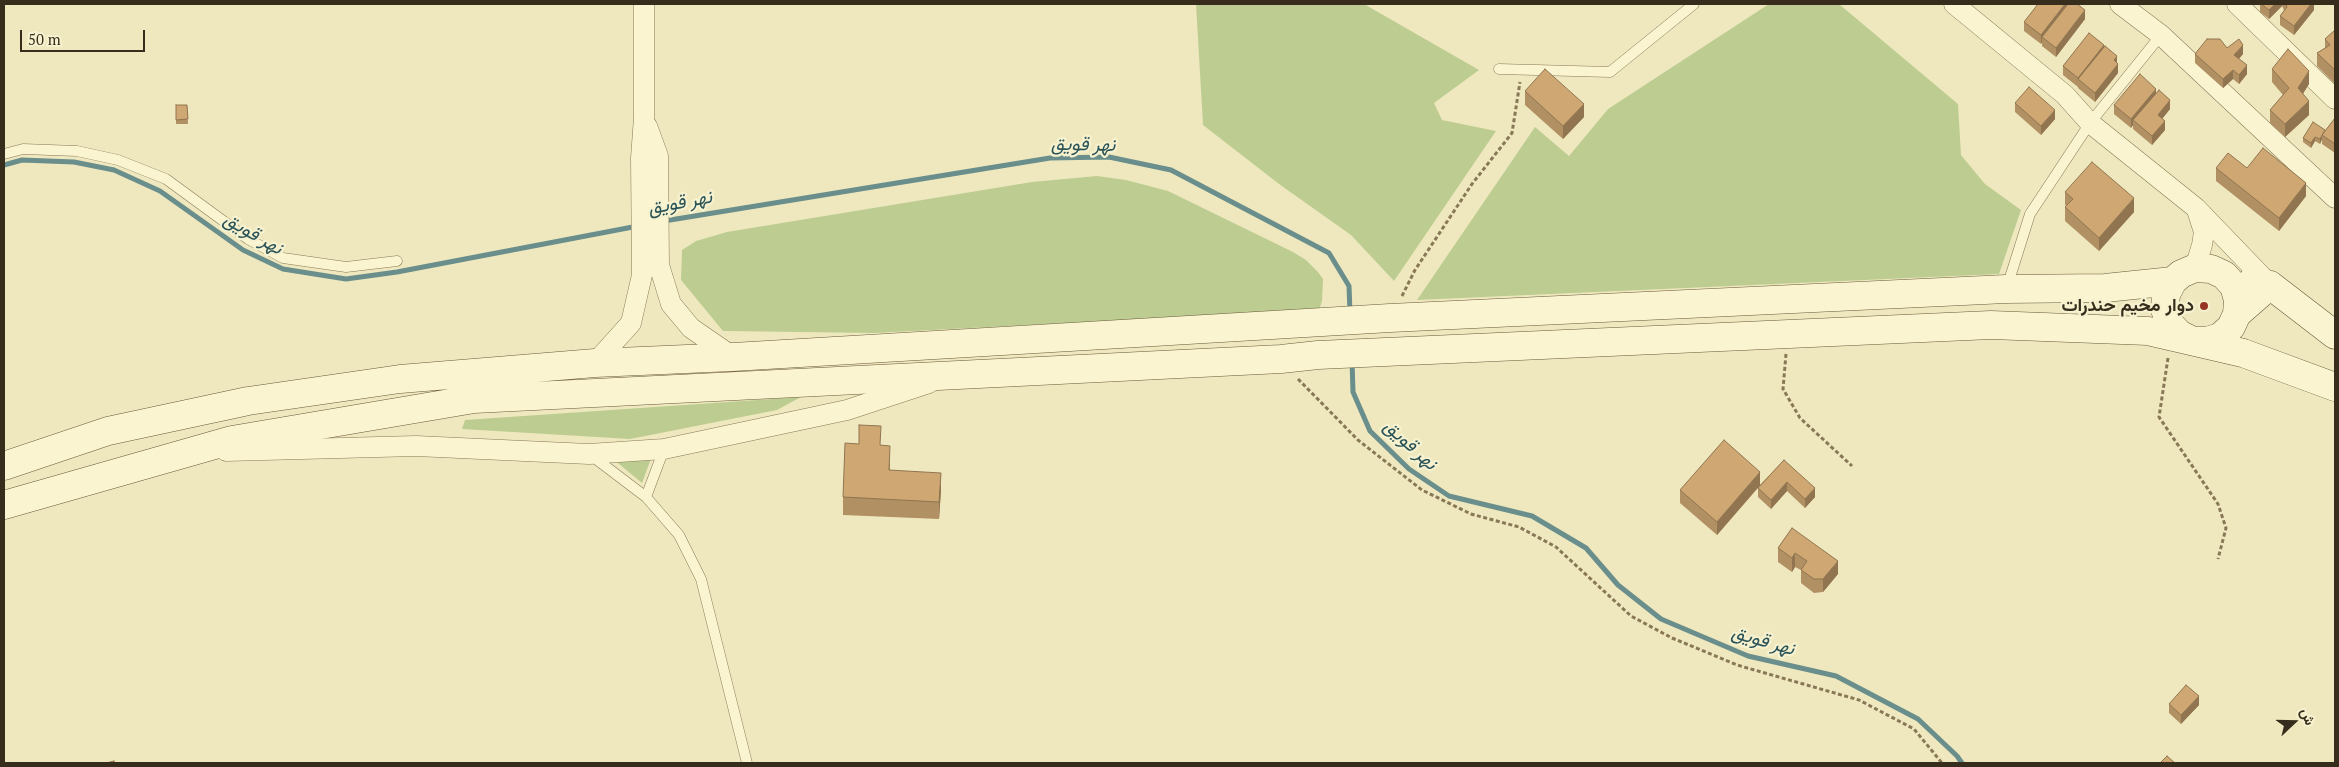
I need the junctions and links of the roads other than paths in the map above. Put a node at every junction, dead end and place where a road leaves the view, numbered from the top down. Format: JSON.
{"nodes":[{"id":1,"x":644,"y":4,"type":"edge"},
{"id":2,"x":1694,"y":4,"type":"edge"},
{"id":3,"x":1954,"y":4,"type":"edge"},
{"id":4,"x":2120,"y":4,"type":"edge"},
{"id":5,"x":2237,"y":4,"type":"edge"},
{"id":6,"x":2161,"y":35,"type":"junction"},
{"id":7,"x":1499,"y":69,"type":"dead end"},
{"id":8,"x":2335,"y":99,"type":"edge"},
{"id":9,"x":2090,"y":123,"type":"junction"},
{"id":10,"x":4,"y":154,"type":"edge"},
{"id":11,"x":2335,"y":198,"type":"edge"},
{"id":12,"x":2196,"y":208,"type":"junction"},
{"id":13,"x":397,"y":261,"type":"dead end"},
{"id":14,"x":650,"y":270,"type":"junction"},
{"id":15,"x":2193,"y":273,"type":"junction"},
{"id":16,"x":2270,"y":285,"type":"junction"},
{"id":17,"x":2006,"y":290,"type":"junction"},
{"id":18,"x":2237,"y":314,"type":"junction"},
{"id":19,"x":2335,"y":335,"type":"edge"},
{"id":20,"x":2182,"y":338,"type":"junction"},
{"id":21,"x":733,"y":357,"type":"junction"},
{"id":22,"x":594,"y":363,"type":"junction"},
{"id":23,"x":952,"y":376,"type":"junction"},
{"id":24,"x":2335,"y":387,"type":"edge"},
{"id":25,"x":664,"y":449,"type":"junction"},
{"id":26,"x":190,"y":452,"type":"junction"},
{"id":27,"x":589,"y":454,"type":"junction"},
{"id":28,"x":4,"y":466,"type":"edge"},
{"id":29,"x":646,"y":497,"type":"junction"},
{"id":30,"x":4,"y":505,"type":"edge"},
{"id":31,"x":747,"y":763,"type":"edge"}],
"edges":[{"from":1,"to":14,"type":"street"},
{"from":2,"to":7,"type":"lane"},
{"from":3,"to":9,"type":"street"},
{"from":4,"to":6,"type":"street"},
{"from":5,"to":8,"type":"street"},
{"from":6,"to":9,"type":"lane"},
{"from":6,"to":11,"type":"street"},
{"from":9,"to":12,"type":"street"},
{"from":9,"to":17,"type":"lane"},
{"from":10,"to":13,"type":"lane"},
{"from":12,"to":15,"type":"street"},
{"from":12,"to":16,"type":"street"},
{"from":14,"to":21,"type":"street"},
{"from":14,"to":22,"type":"street"},
{"from":15,"to":16,"type":"main road"},
{"from":15,"to":17,"type":"main road"},
{"from":15,"to":18,"type":"main road"},
{"from":15,"to":20,"type":"main road"},
{"from":16,"to":18,"type":"main road"},
{"from":16,"to":19,"type":"main road"},
{"from":17,"to":21,"type":"main road"},
{"from":18,"to":20,"type":"main road"},
{"from":20,"to":23,"type":"main road"},
{"from":20,"to":24,"type":"main road"},
{"from":21,"to":22,"type":"main road"},
{"from":22,"to":28,"type":"main road"},
{"from":23,"to":25,"type":"street"},
{"from":23,"to":26,"type":"main road"},
{"from":25,"to":27,"type":"street"},
{"from":25,"to":29,"type":"lane"},
{"from":26,"to":27,"type":"street"},
{"from":26,"to":30,"type":"main road"},
{"from":27,"to":29,"type":"lane"},
{"from":29,"to":31,"type":"lane"}]}
